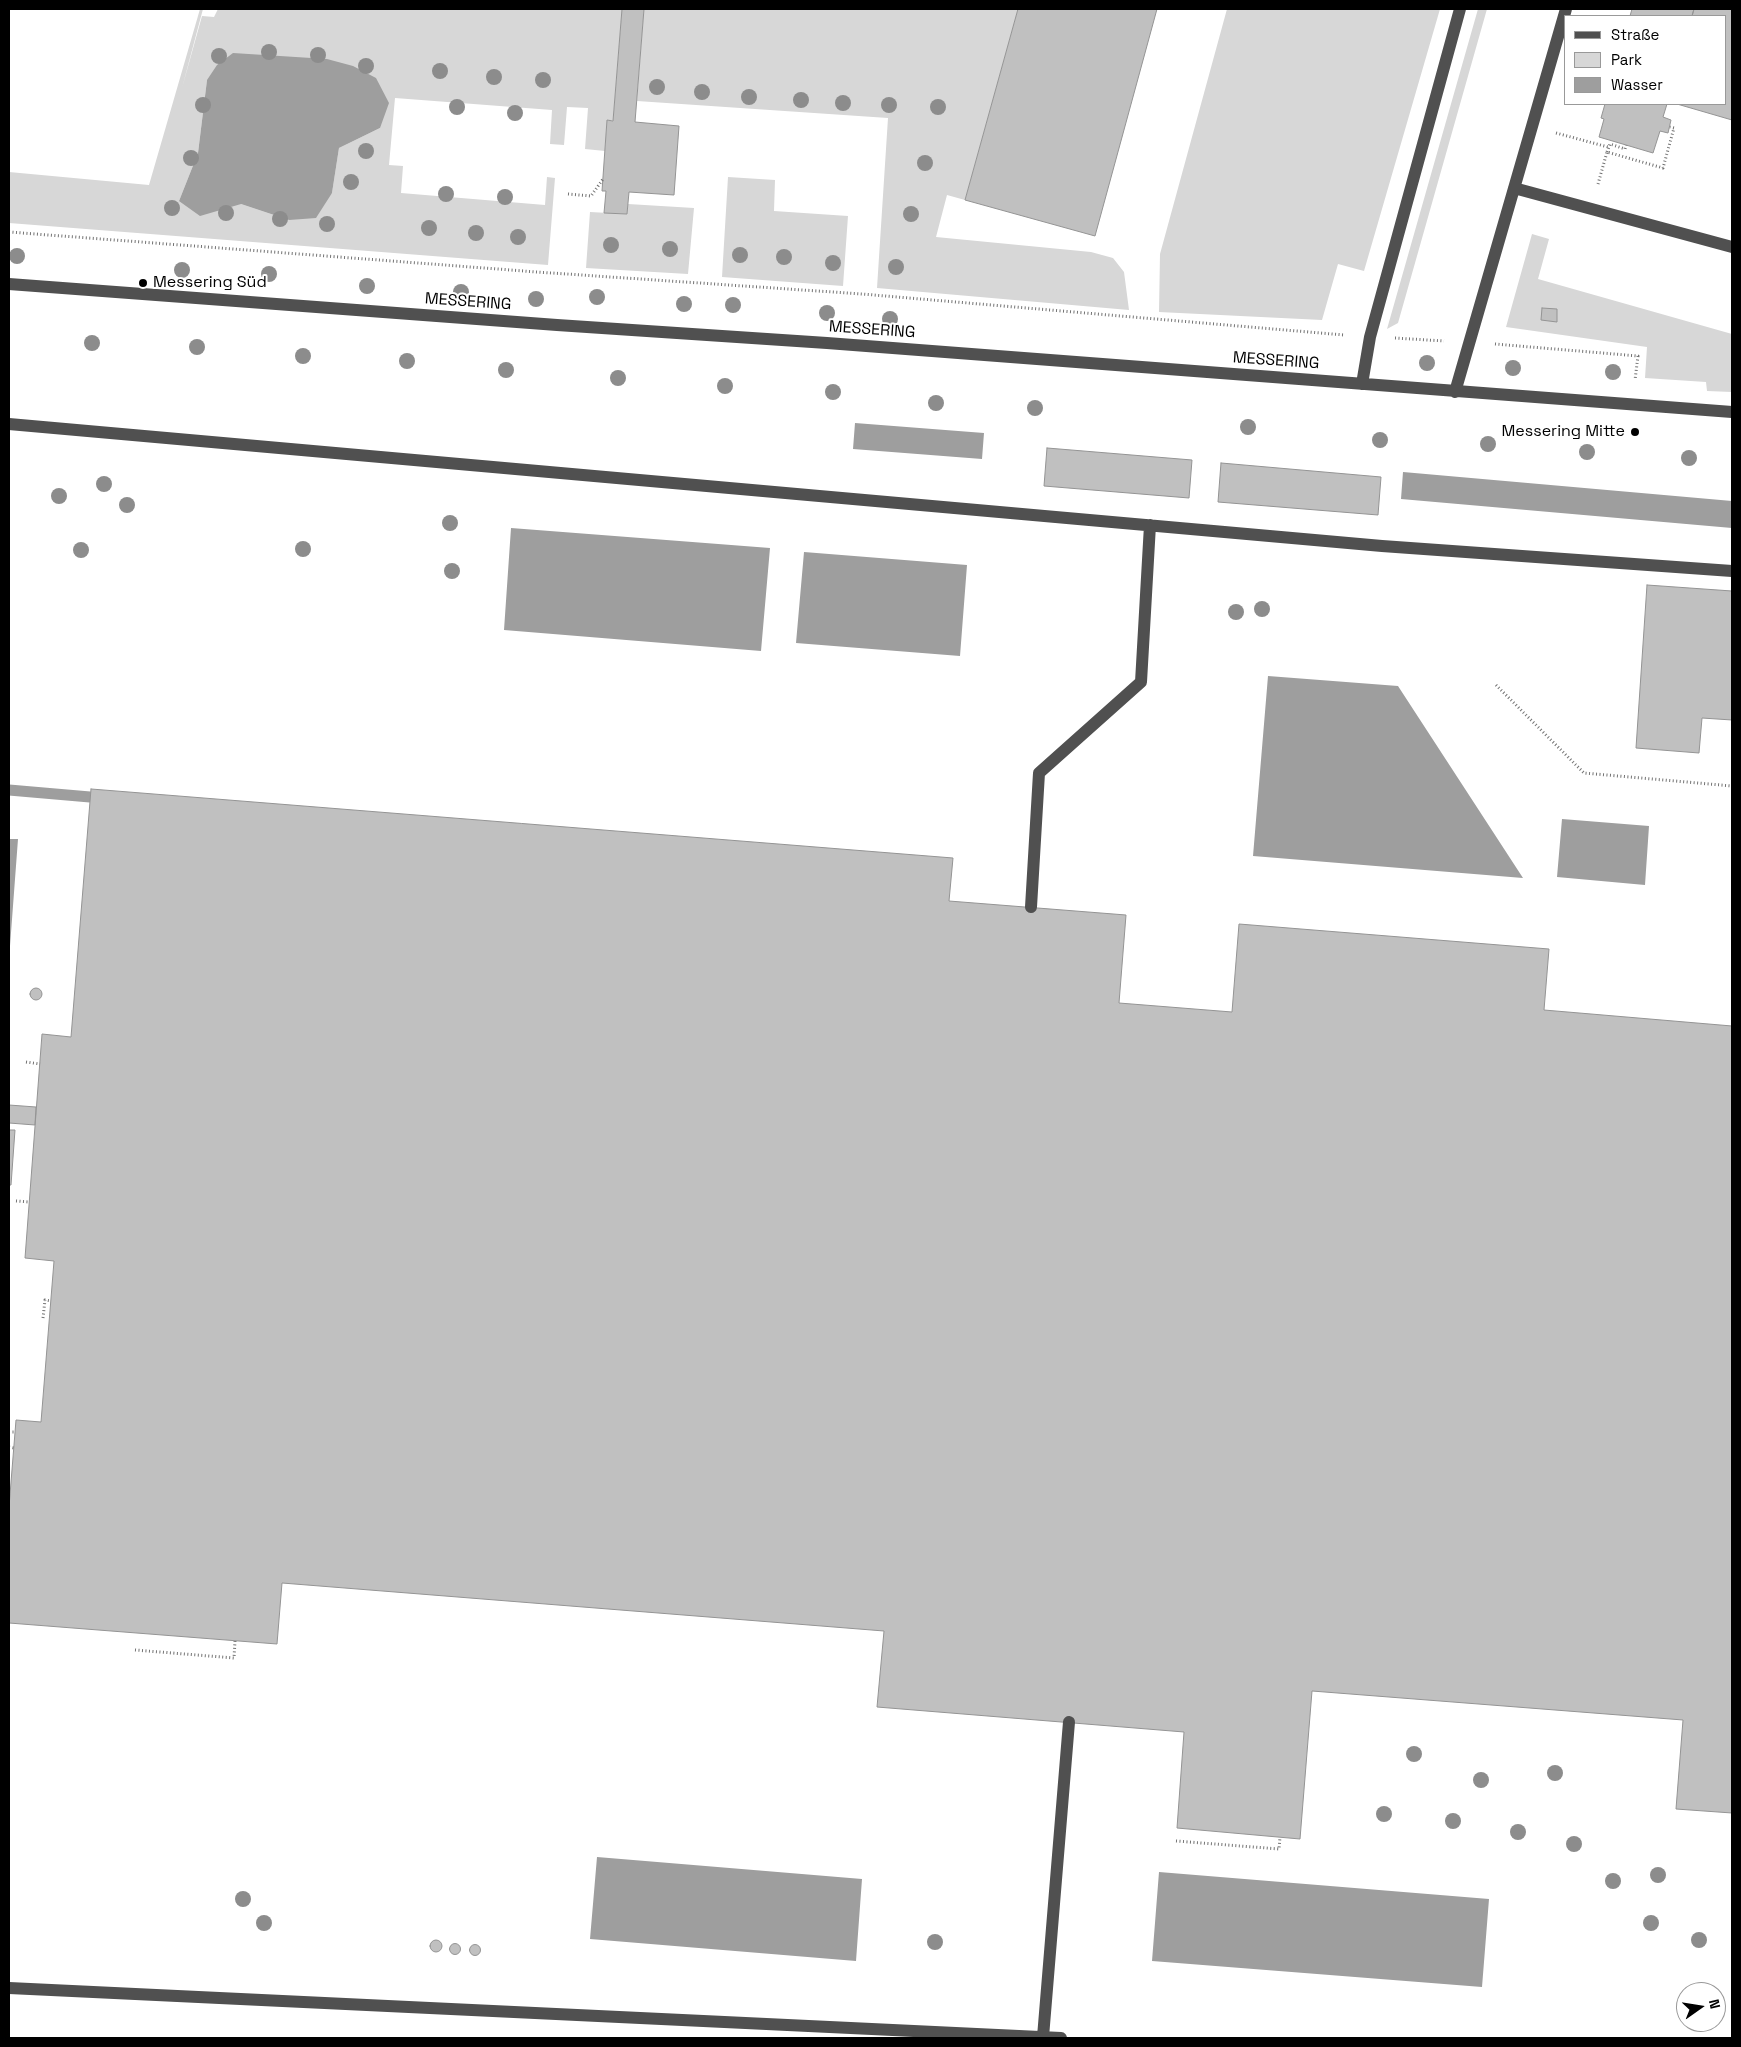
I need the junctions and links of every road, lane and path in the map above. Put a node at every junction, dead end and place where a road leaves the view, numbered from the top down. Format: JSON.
{"nodes":[{"id":1,"x":1460,"y":9,"type":"edge"},
{"id":2,"x":1564,"y":16,"type":"edge"},
{"id":3,"x":1532,"y":126,"type":"junction"},
{"id":4,"x":1670,"y":127,"type":"dead end"},
{"id":5,"x":1626,"y":145,"type":"dead end"},
{"id":6,"x":1608,"y":147,"type":"junction"},
{"id":7,"x":1607,"y":152,"type":"junction"},
{"id":8,"x":603,"y":178,"type":"dead end"},
{"id":9,"x":1514,"y":188,"type":"junction"},
{"id":10,"x":568,"y":194,"type":"dead end"},
{"id":11,"x":1591,"y":209,"type":"junction"},
{"id":12,"x":9,"y":232,"type":"edge"},
{"id":13,"x":1732,"y":248,"type":"edge"},
{"id":14,"x":9,"y":284,"type":"edge"},
{"id":15,"x":1370,"y":337,"type":"junction"},
{"id":16,"x":1470,"y":342,"type":"junction"},
{"id":17,"x":1635,"y":382,"type":"dead end"},
{"id":18,"x":1362,"y":384,"type":"junction"},
{"id":19,"x":1455,"y":392,"type":"junction"},
{"id":20,"x":1732,"y":412,"type":"edge"},
{"id":21,"x":9,"y":424,"type":"edge"},
{"id":22,"x":1150,"y":526,"type":"junction"},
{"id":23,"x":1732,"y":571,"type":"edge"},
{"id":24,"x":1496,"y":685,"type":"dead end"},
{"id":25,"x":1732,"y":786,"type":"edge"},
{"id":26,"x":1031,"y":908,"type":"dead end"},
{"id":27,"x":26,"y":1062,"type":"dead end"},
{"id":28,"x":40,"y":1064,"type":"dead end"},
{"id":29,"x":16,"y":1201,"type":"dead end"},
{"id":30,"x":29,"y":1202,"type":"dead end"},
{"id":31,"x":51,"y":1301,"type":"dead end"},
{"id":32,"x":43,"y":1318,"type":"dead end"},
{"id":33,"x":9,"y":1432,"type":"edge"},
{"id":34,"x":15,"y":1432,"type":"dead end"},
{"id":35,"x":9,"y":1447,"type":"edge"},
{"id":36,"x":14,"y":1448,"type":"dead end"},
{"id":37,"x":235,"y":1641,"type":"dead end"},
{"id":38,"x":135,"y":1650,"type":"dead end"},
{"id":39,"x":1069,"y":1722,"type":"dead end"},
{"id":40,"x":1280,"y":1837,"type":"dead end"},
{"id":41,"x":1176,"y":1841,"type":"dead end"},
{"id":42,"x":9,"y":1988,"type":"edge"},
{"id":43,"x":1043,"y":2037,"type":"edge"},
{"id":44,"x":1061,"y":2038,"type":"edge"}],
"edges":[{"from":1,"to":15,"type":"street"},
{"from":2,"to":3,"type":"street"},
{"from":3,"to":6,"type":"path"},
{"from":3,"to":9,"type":"street"},
{"from":4,"to":7,"type":"path"},
{"from":5,"to":6,"type":"path"},
{"from":6,"to":7,"type":"path"},
{"from":7,"to":11,"type":"path"},
{"from":8,"to":10,"type":"path"},
{"from":9,"to":11,"type":"street"},
{"from":9,"to":16,"type":"street"},
{"from":11,"to":13,"type":"street"},
{"from":12,"to":15,"type":"path"},
{"from":14,"to":18,"type":"street","name":"MESSERING"},
{"from":15,"to":16,"type":"path"},
{"from":15,"to":18,"type":"street"},
{"from":16,"to":17,"type":"path"},
{"from":16,"to":19,"type":"street"},
{"from":18,"to":19,"type":"street","name":"MESSERING"},
{"from":19,"to":20,"type":"street","name":"MESSERING"},
{"from":21,"to":22,"type":"street"},
{"from":22,"to":23,"type":"street"},
{"from":22,"to":26,"type":"street"},
{"from":24,"to":25,"type":"path"},
{"from":27,"to":28,"type":"path"},
{"from":29,"to":30,"type":"path"},
{"from":31,"to":32,"type":"path"},
{"from":33,"to":34,"type":"path"},
{"from":35,"to":36,"type":"path"},
{"from":37,"to":38,"type":"path"},
{"from":39,"to":43,"type":"street"},
{"from":40,"to":41,"type":"path"},
{"from":42,"to":43,"type":"street"},
{"from":43,"to":44,"type":"street"}]}
